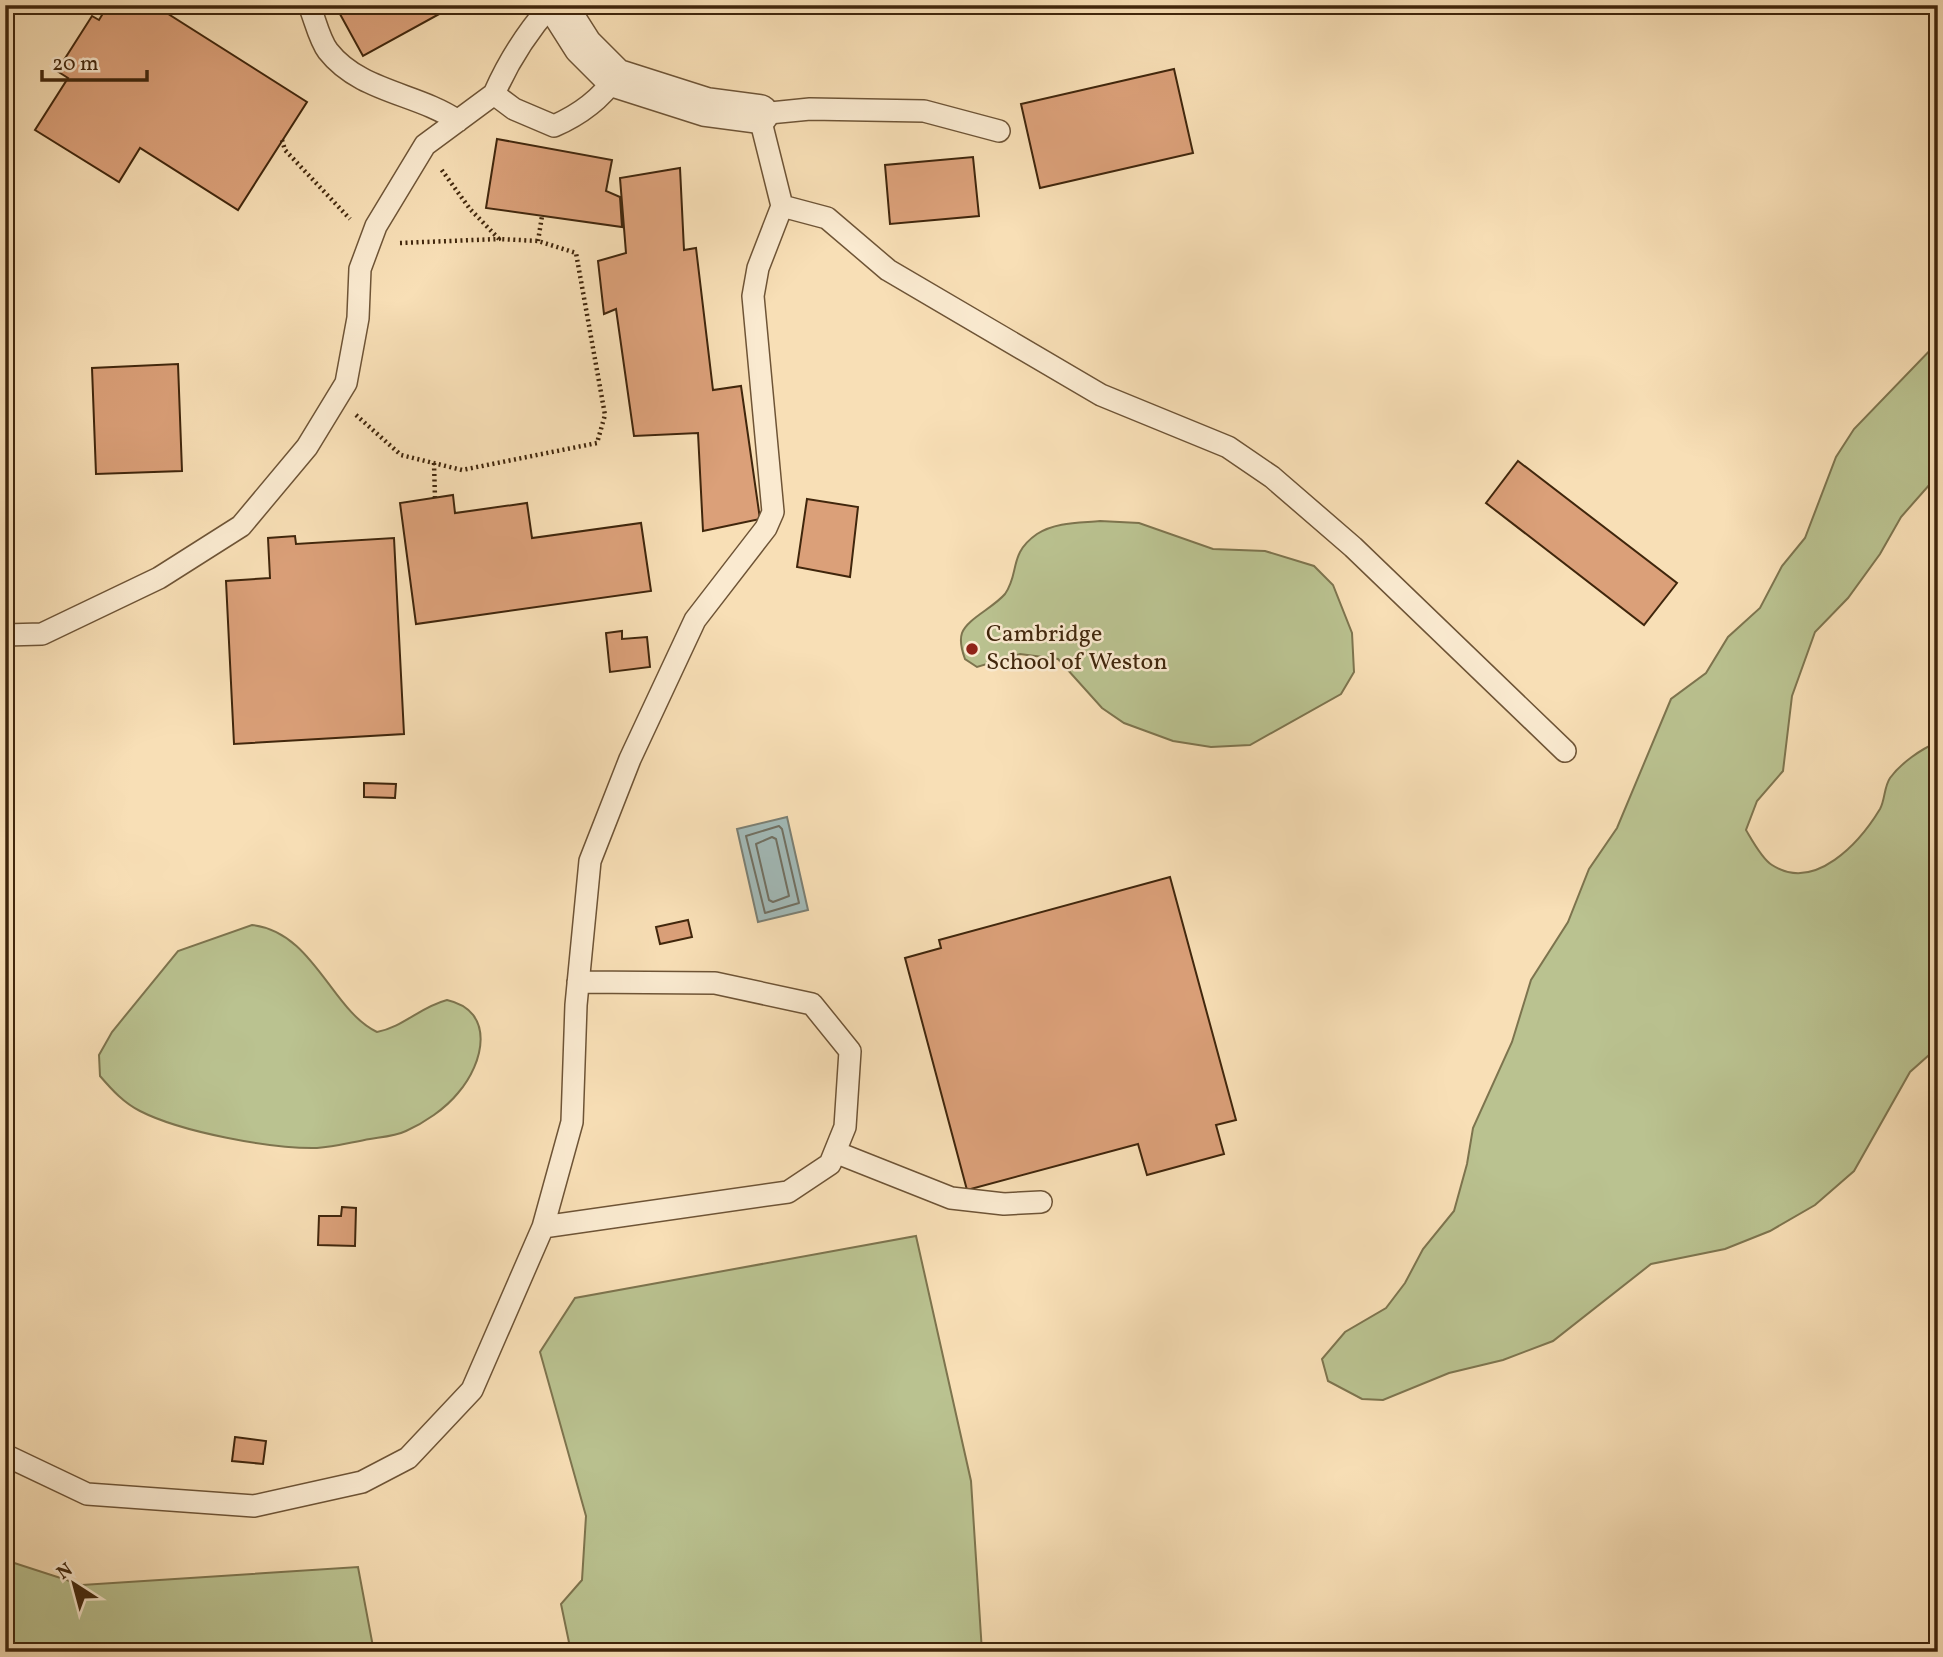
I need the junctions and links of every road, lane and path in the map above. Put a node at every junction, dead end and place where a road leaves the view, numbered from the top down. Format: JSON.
{"nodes":[{"id":1,"x":309,"y":5,"type":"edge"},
{"id":2,"x":551,"y":5,"type":"edge"},
{"id":3,"x":557,"y":5,"type":"edge"},
{"id":4,"x":615,"y":78,"type":"junction"},
{"id":5,"x":494,"y":94,"type":"junction"},
{"id":6,"x":759,"y":114,"type":"junction"},
{"id":7,"x":457,"y":121,"type":"junction"},
{"id":8,"x":999,"y":131,"type":"dead end"},
{"id":9,"x":282,"y":140,"type":"dead end"},
{"id":10,"x":425,"y":145,"type":"junction"},
{"id":11,"x":782,"y":206,"type":"junction"},
{"id":12,"x":542,"y":216,"type":"dead end"},
{"id":13,"x":499,"y":239,"type":"junction"},
{"id":14,"x":538,"y":241,"type":"junction"},
{"id":15,"x":372,"y":244,"type":"junction"},
{"id":16,"x":337,"y":398,"type":"junction"},
{"id":17,"x":433,"y":463,"type":"junction"},
{"id":18,"x":435,"y":498,"type":"dead end"},
{"id":19,"x":5,"y":635,"type":"edge"},
{"id":20,"x":1565,"y":751,"type":"dead end"},
{"id":21,"x":578,"y":982,"type":"junction"},
{"id":22,"x":835,"y":1152,"type":"junction"},
{"id":23,"x":1041,"y":1202,"type":"dead end"},
{"id":24,"x":543,"y":1227,"type":"junction"},
{"id":25,"x":5,"y":1455,"type":"edge"}],
"edges":[{"from":1,"to":7,"type":"lane"},
{"from":2,"to":5,"type":"lane"},
{"from":3,"to":4,"type":"street"},
{"from":4,"to":5,"type":"lane"},
{"from":4,"to":6,"type":"street"},
{"from":5,"to":7,"type":"lane"},
{"from":6,"to":8,"type":"lane"},
{"from":6,"to":11,"type":"lane"},
{"from":7,"to":10,"type":"lane"},
{"from":9,"to":15,"type":"path"},
{"from":10,"to":13,"type":"path"},
{"from":10,"to":15,"type":"lane"},
{"from":11,"to":20,"type":"lane"},
{"from":11,"to":21,"type":"lane"},
{"from":12,"to":14,"type":"path"},
{"from":13,"to":14,"type":"path"},
{"from":13,"to":15,"type":"path"},
{"from":14,"to":17,"type":"path"},
{"from":15,"to":16,"type":"lane"},
{"from":16,"to":17,"type":"path"},
{"from":16,"to":19,"type":"lane"},
{"from":17,"to":18,"type":"path"},
{"from":21,"to":22,"type":"lane"},
{"from":21,"to":24,"type":"lane"},
{"from":22,"to":23,"type":"lane"},
{"from":22,"to":24,"type":"lane"},
{"from":24,"to":25,"type":"lane"}]}
